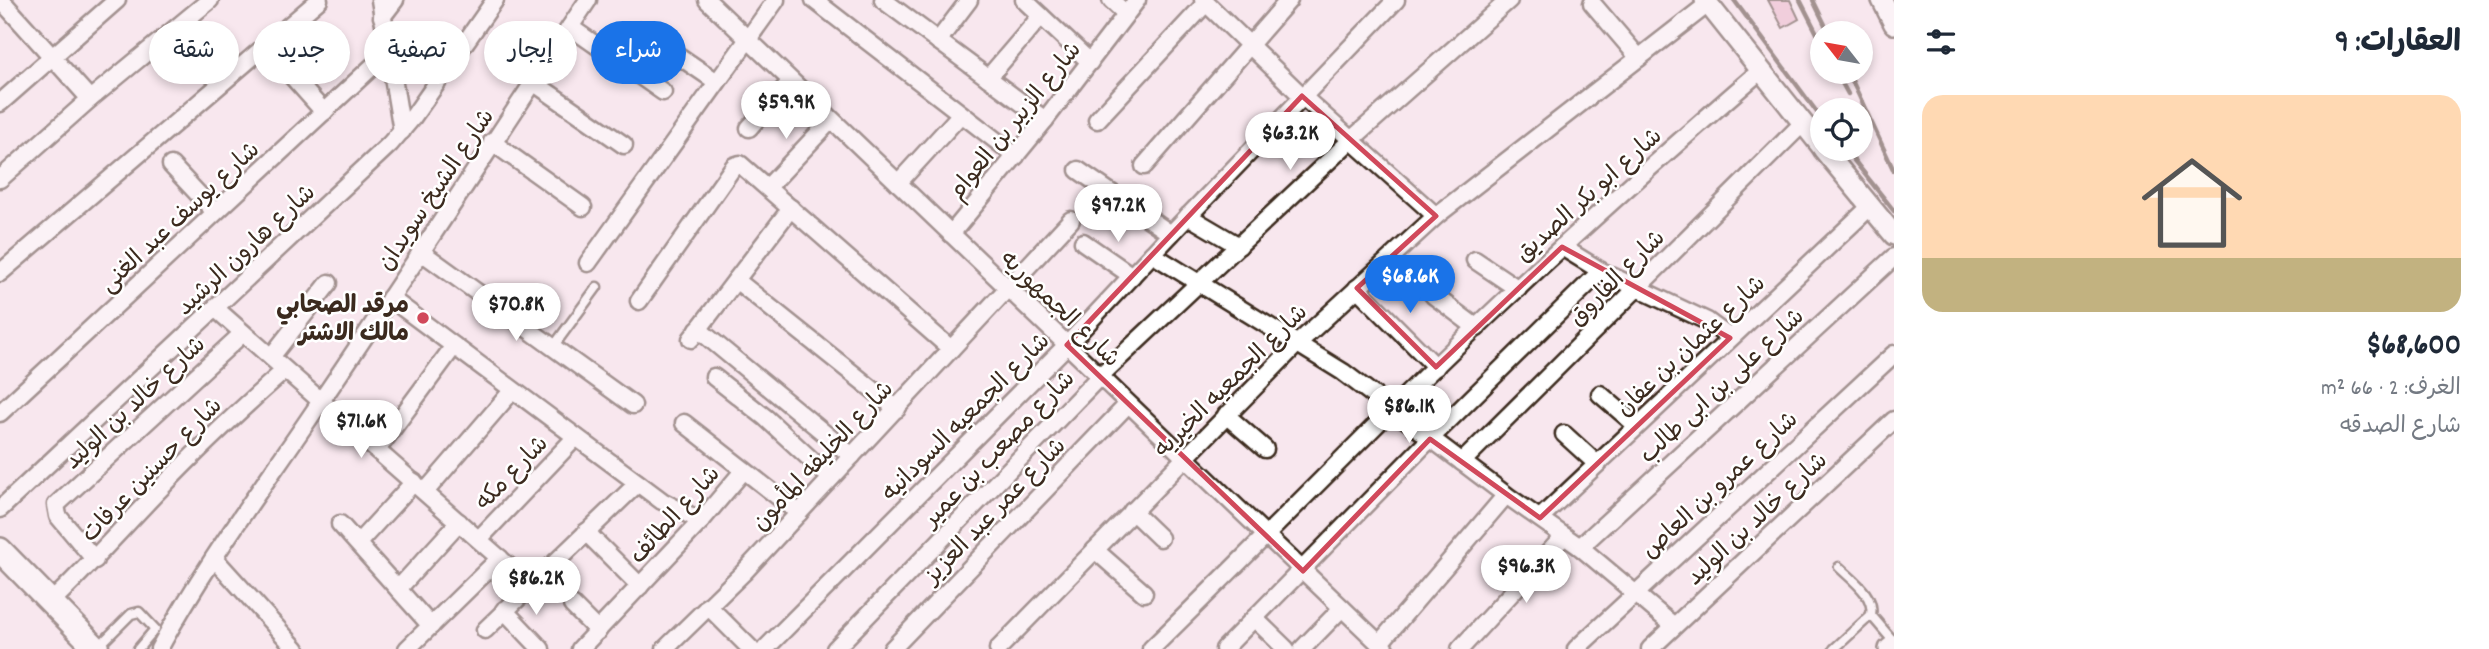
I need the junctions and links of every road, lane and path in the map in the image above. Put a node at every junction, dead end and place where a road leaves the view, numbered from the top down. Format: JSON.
{"nodes":[{"id":1,"x":117,"y":0,"type":"edge"},
{"id":2,"x":182,"y":0,"type":"edge"},
{"id":3,"x":210,"y":0,"type":"edge"},
{"id":4,"x":319,"y":0,"type":"edge"},
{"id":5,"x":380,"y":0,"type":"edge"},
{"id":6,"x":395,"y":0,"type":"edge"},
{"id":7,"x":495,"y":0,"type":"edge"},
{"id":8,"x":588,"y":0,"type":"edge"},
{"id":9,"x":707,"y":0,"type":"edge"},
{"id":10,"x":776,"y":0,"type":"edge"},
{"id":11,"x":814,"y":0,"type":"edge"},
{"id":12,"x":969,"y":0,"type":"edge"},
{"id":13,"x":1024,"y":0,"type":"edge"},
{"id":14,"x":1111,"y":0,"type":"edge"},
{"id":15,"x":1137,"y":0,"type":"edge"},
{"id":16,"x":1289,"y":0,"type":"edge"},
{"id":17,"x":1396,"y":0,"type":"edge"},
{"id":18,"x":1509,"y":0,"type":"edge"},
{"id":19,"x":1882,"y":0,"type":"edge"},
{"id":20,"x":887,"y":1,"type":"edge"},
{"id":21,"x":1205,"y":2,"type":"edge"},
{"id":22,"x":1707,"y":2,"type":"edge"},
{"id":23,"x":1592,"y":3,"type":"dead end"},
{"id":24,"x":4,"y":5,"type":"edge"},
{"id":25,"x":194,"y":13,"type":"junction"},
{"id":26,"x":1126,"y":14,"type":"junction"},
{"id":27,"x":1041,"y":16,"type":"junction"},
{"id":28,"x":383,"y":17,"type":"junction"},
{"id":29,"x":294,"y":21,"type":"edge"},
{"id":30,"x":384,"y":21,"type":"edge"},
{"id":31,"x":574,"y":21,"type":"edge"},
{"id":32,"x":1894,"y":24,"type":"edge"},
{"id":33,"x":577,"y":32,"type":"edge"},
{"id":34,"x":747,"y":39,"type":"junction"},
{"id":35,"x":938,"y":41,"type":"junction"},
{"id":36,"x":1250,"y":47,"type":"junction"},
{"id":37,"x":253,"y":56,"type":"edge"},
{"id":38,"x":52,"y":57,"type":"junction"},
{"id":39,"x":1639,"y":58,"type":"junction"},
{"id":40,"x":686,"y":61,"type":"edge"},
{"id":41,"x":1090,"y":62,"type":"junction"},
{"id":42,"x":1760,"y":71,"type":"junction"},
{"id":43,"x":364,"y":74,"type":"edge"},
{"id":44,"x":988,"y":78,"type":"junction"},
{"id":45,"x":791,"y":81,"type":"junction"},
{"id":46,"x":717,"y":82,"type":"junction"},
{"id":47,"x":299,"y":84,"type":"edge"},
{"id":48,"x":394,"y":84,"type":"edge"},
{"id":49,"x":532,"y":84,"type":"edge"},
{"id":50,"x":536,"y":84,"type":"edge"},
{"id":51,"x":663,"y":92,"type":"dead end"},
{"id":52,"x":1302,"y":96,"type":"junction"},
{"id":53,"x":89,"y":99,"type":"junction"},
{"id":54,"x":0,"y":103,"type":"edge"},
{"id":55,"x":324,"y":112,"type":"junction"},
{"id":56,"x":961,"y":114,"type":"junction"},
{"id":57,"x":831,"y":120,"type":"junction"},
{"id":58,"x":1045,"y":120,"type":"junction"},
{"id":59,"x":1097,"y":120,"type":"dead end"},
{"id":60,"x":1802,"y":124,"type":"junction"},
{"id":61,"x":749,"y":128,"type":"dead end"},
{"id":62,"x":402,"y":131,"type":"junction"},
{"id":63,"x":1810,"y":134,"type":"edge"},
{"id":64,"x":1352,"y":139,"type":"junction"},
{"id":65,"x":492,"y":142,"type":"junction"},
{"id":66,"x":624,"y":145,"type":"dead end"},
{"id":67,"x":1016,"y":156,"type":"junction"},
{"id":68,"x":1833,"y":161,"type":"edge"},
{"id":69,"x":171,"y":165,"type":"dead end"},
{"id":70,"x":1144,"y":166,"type":"dead end"},
{"id":71,"x":1078,"y":170,"type":"dead end"},
{"id":72,"x":0,"y":179,"type":"edge"},
{"id":73,"x":898,"y":183,"type":"junction"},
{"id":74,"x":768,"y":187,"type":"junction"},
{"id":75,"x":1871,"y":206,"type":"junction"},
{"id":76,"x":583,"y":207,"type":"dead end"},
{"id":77,"x":791,"y":208,"type":"junction"},
{"id":78,"x":215,"y":212,"type":"junction"},
{"id":79,"x":1188,"y":216,"type":"junction"},
{"id":80,"x":1436,"y":216,"type":"junction"},
{"id":81,"x":1071,"y":220,"type":"dead end"},
{"id":82,"x":951,"y":234,"type":"junction"},
{"id":83,"x":1171,"y":234,"type":"junction"},
{"id":84,"x":1894,"y":235,"type":"edge"},
{"id":85,"x":1083,"y":242,"type":"dead end"},
{"id":86,"x":1239,"y":246,"type":"junction"},
{"id":87,"x":1562,"y":247,"type":"junction"},
{"id":88,"x":420,"y":251,"type":"junction"},
{"id":89,"x":1152,"y":254,"type":"junction"},
{"id":90,"x":1894,"y":257,"type":"edge"},
{"id":91,"x":1475,"y":260,"type":"dead end"},
{"id":92,"x":589,"y":263,"type":"dead end"},
{"id":93,"x":1601,"y":271,"type":"junction"},
{"id":94,"x":0,"y":273,"type":"edge"},
{"id":95,"x":1132,"y":276,"type":"junction"},
{"id":96,"x":736,"y":280,"type":"junction"},
{"id":97,"x":328,"y":283,"type":"dead end"},
{"id":98,"x":1199,"y":284,"type":"junction"},
{"id":99,"x":597,"y":287,"type":"dead end"},
{"id":100,"x":1006,"y":287,"type":"junction"},
{"id":101,"x":1357,"y":288,"type":"junction"},
{"id":102,"x":1518,"y":289,"type":"junction"},
{"id":103,"x":1636,"y":289,"type":"junction"},
{"id":104,"x":1433,"y":295,"type":"dead end"},
{"id":105,"x":390,"y":298,"type":"junction"},
{"id":106,"x":639,"y":301,"type":"dead end"},
{"id":107,"x":215,"y":308,"type":"junction"},
{"id":108,"x":1477,"y":328,"type":"junction"},
{"id":109,"x":243,"y":333,"type":"junction"},
{"id":110,"x":1730,"y":338,"type":"junction"},
{"id":111,"x":1298,"y":343,"type":"junction"},
{"id":112,"x":1067,"y":345,"type":"junction"},
{"id":113,"x":454,"y":346,"type":"junction"},
{"id":114,"x":553,"y":348,"type":"junction"},
{"id":115,"x":951,"y":349,"type":"junction"},
{"id":116,"x":1894,"y":354,"type":"edge"},
{"id":117,"x":271,"y":357,"type":"junction"},
{"id":118,"x":1436,"y":367,"type":"junction"},
{"id":119,"x":285,"y":370,"type":"junction"},
{"id":120,"x":1100,"y":376,"type":"junction"},
{"id":121,"x":714,"y":377,"type":"dead end"},
{"id":122,"x":512,"y":391,"type":"junction"},
{"id":123,"x":1600,"y":394,"type":"dead end"},
{"id":124,"x":321,"y":401,"type":"junction"},
{"id":125,"x":1128,"y":404,"type":"junction"},
{"id":126,"x":632,"y":405,"type":"dead end"},
{"id":127,"x":897,"y":409,"type":"junction"},
{"id":128,"x":1393,"y":409,"type":"junction"},
{"id":129,"x":0,"y":413,"type":"edge"},
{"id":130,"x":1226,"y":415,"type":"junction"},
{"id":131,"x":1894,"y":420,"type":"edge"},
{"id":132,"x":684,"y":423,"type":"dead end"},
{"id":133,"x":1637,"y":426,"type":"junction"},
{"id":134,"x":1564,"y":434,"type":"dead end"},
{"id":135,"x":576,"y":437,"type":"junction"},
{"id":136,"x":1430,"y":439,"type":"junction"},
{"id":137,"x":1265,"y":449,"type":"dead end"},
{"id":138,"x":377,"y":450,"type":"junction"},
{"id":139,"x":852,"y":456,"type":"junction"},
{"id":140,"x":1184,"y":457,"type":"junction"},
{"id":141,"x":1462,"y":462,"type":"junction"},
{"id":142,"x":1597,"y":464,"type":"junction"},
{"id":143,"x":744,"y":470,"type":"junction"},
{"id":144,"x":831,"y":478,"type":"junction"},
{"id":145,"x":638,"y":483,"type":"junction"},
{"id":146,"x":419,"y":487,"type":"junction"},
{"id":147,"x":1506,"y":495,"type":"junction"},
{"id":148,"x":0,"y":509,"type":"edge"},
{"id":149,"x":1132,"y":511,"type":"junction"},
{"id":150,"x":799,"y":513,"type":"junction"},
{"id":151,"x":1540,"y":519,"type":"junction"},
{"id":152,"x":460,"y":522,"type":"junction"},
{"id":153,"x":701,"y":522,"type":"junction"},
{"id":154,"x":340,"y":524,"type":"dead end"},
{"id":155,"x":586,"y":532,"type":"junction"},
{"id":156,"x":1564,"y":536,"type":"junction"},
{"id":157,"x":1267,"y":537,"type":"junction"},
{"id":158,"x":1160,"y":538,"type":"dead end"},
{"id":159,"x":479,"y":539,"type":"junction"},
{"id":160,"x":358,"y":544,"type":"junction"},
{"id":161,"x":1580,"y":547,"type":"junction"},
{"id":162,"x":0,"y":550,"type":"edge"},
{"id":163,"x":1095,"y":550,"type":"junction"},
{"id":164,"x":214,"y":558,"type":"junction"},
{"id":165,"x":500,"y":558,"type":"junction"},
{"id":166,"x":95,"y":560,"type":"junction"},
{"id":167,"x":1839,"y":567,"type":"dead end"},
{"id":168,"x":1303,"y":571,"type":"junction"},
{"id":169,"x":530,"y":585,"type":"junction"},
{"id":170,"x":640,"y":586,"type":"junction"},
{"id":171,"x":398,"y":589,"type":"junction"},
{"id":172,"x":1144,"y":593,"type":"dead end"},
{"id":173,"x":1636,"y":593,"type":"junction"},
{"id":174,"x":51,"y":602,"type":"junction"},
{"id":175,"x":572,"y":605,"type":"dead end"},
{"id":176,"x":708,"y":606,"type":"junction"},
{"id":177,"x":1342,"y":608,"type":"junction"},
{"id":178,"x":504,"y":610,"type":"junction"},
{"id":179,"x":1871,"y":615,"type":"junction"},
{"id":180,"x":1254,"y":618,"type":"junction"},
{"id":181,"x":431,"y":626,"type":"junction"},
{"id":182,"x":1674,"y":626,"type":"junction"},
{"id":183,"x":485,"y":630,"type":"dead end"},
{"id":184,"x":598,"y":631,"type":"junction"},
{"id":185,"x":1894,"y":644,"type":"edge"},
{"id":186,"x":1383,"y":648,"type":"edge"},
{"id":187,"x":97,"y":649,"type":"edge"},
{"id":188,"x":138,"y":649,"type":"edge"},
{"id":189,"x":159,"y":649,"type":"edge"},
{"id":190,"x":296,"y":649,"type":"edge"},
{"id":191,"x":407,"y":649,"type":"edge"},
{"id":192,"x":541,"y":649,"type":"edge"},
{"id":193,"x":580,"y":649,"type":"edge"},
{"id":194,"x":665,"y":649,"type":"edge"},
{"id":195,"x":751,"y":649,"type":"edge"},
{"id":196,"x":765,"y":649,"type":"edge"},
{"id":197,"x":835,"y":649,"type":"edge"},
{"id":198,"x":892,"y":649,"type":"edge"},
{"id":199,"x":998,"y":649,"type":"edge"},
{"id":200,"x":1151,"y":649,"type":"edge"},
{"id":201,"x":1224,"y":649,"type":"edge"},
{"id":202,"x":1286,"y":649,"type":"edge"},
{"id":203,"x":1302,"y":649,"type":"edge"},
{"id":204,"x":1460,"y":649,"type":"edge"},
{"id":205,"x":1576,"y":649,"type":"edge"},
{"id":206,"x":1650,"y":649,"type":"edge"},
{"id":207,"x":1833,"y":649,"type":"edge"},
{"id":208,"x":1889,"y":649,"type":"edge"}],
"edges":[{"from":1,"to":38,"type":"street"},
{"from":2,"to":25,"type":"street"},
{"from":3,"to":25,"type":"street"},
{"from":4,"to":29,"type":"street"},
{"from":5,"to":28,"type":"street"},
{"from":6,"to":28,"type":"street"},
{"from":7,"to":62,"type":"street","name":"شارع هارون الرشيد"},
{"from":8,"to":31,"type":"street","name":"شارع الشيخ سويدان"},
{"from":9,"to":34,"type":"street","name":"شارع الجمهوريه"},
{"from":10,"to":34,"type":"street"},
{"from":11,"to":56,"type":"street"},
{"from":12,"to":35,"type":"street"},
{"from":13,"to":27,"type":"street"},
{"from":14,"to":26,"type":"street"},
{"from":15,"to":26,"type":"street","name":"شارع الزبير بن العوام"},
{"from":16,"to":36,"type":"street"},
{"from":17,"to":52,"type":"street","name":"شارع الجمعيه السودانيه"},
{"from":18,"to":64,"type":"street","name":"شارع مصعب بن عمير"},
{"from":19,"to":32,"type":"street"},
{"from":20,"to":35,"type":"street"},
{"from":21,"to":36,"type":"street"},
{"from":21,"to":59,"type":"street"},
{"from":22,"to":39,"type":"street","name":"شارع الجمعيه الخيريه"},
{"from":22,"to":42,"type":"street"},
{"from":23,"to":39,"type":"street"},
{"from":24,"to":38,"type":"street"},
{"from":25,"to":53,"type":"street"},
{"from":26,"to":41,"type":"street","name":"شارع الزبير بن العوام"},
{"from":27,"to":41,"type":"street"},
{"from":27,"to":44,"type":"street"},
{"from":28,"to":30,"type":"street"},
{"from":33,"to":51,"type":"street"},
{"from":34,"to":45,"type":"street","name":"شارع الجمهوريه"},
{"from":34,"to":46,"type":"street"},
{"from":35,"to":44,"type":"street"},
{"from":36,"to":52,"type":"street"},
{"from":36,"to":70,"type":"street"},
{"from":37,"to":94,"type":"street"},
{"from":38,"to":53,"type":"street"},
{"from":38,"to":54,"type":"street"},
{"from":39,"to":80,"type":"street","name":"شارع الجمعيه الخيريه"},
{"from":40,"to":46,"type":"street"},
{"from":41,"to":58,"type":"street","name":"شارع الزبير بن العوام"},
{"from":42,"to":60,"type":"street"},
{"from":42,"to":87,"type":"street","name":"شارع ابو بكر الصديق"},
{"from":43,"to":55,"type":"street","name":"شارع يوسف عبد الغنى"},
{"from":44,"to":58,"type":"street"},
{"from":45,"to":57,"type":"street","name":"شارع الجمهوريه"},
{"from":45,"to":61,"type":"street"},
{"from":46,"to":92,"type":"street"},
{"from":47,"to":55,"type":"street"},
{"from":48,"to":62,"type":"street"},
{"from":49,"to":65,"type":"street","name":"شارع الشيخ سويدان"},
{"from":50,"to":66,"type":"street"},
{"from":52,"to":64,"type":"street"},
{"from":52,"to":79,"type":"street","name":"شارع الجمعيه السودانيه"},
{"from":53,"to":72,"type":"street"},
{"from":55,"to":78,"type":"street","name":"شارع يوسف عبد الغنى"},
{"from":56,"to":67,"type":"street"},
{"from":56,"to":73,"type":"street"},
{"from":57,"to":73,"type":"street","name":"شارع الجمهوريه"},
{"from":57,"to":74,"type":"street"},
{"from":58,"to":67,"type":"street","name":"شارع الزبير بن العوام"},
{"from":60,"to":63,"type":"street"},
{"from":60,"to":103,"type":"street","name":"شارع الفاروق"},
{"from":62,"to":107,"type":"street","name":"شارع هارون الرشيد"},
{"from":64,"to":80,"type":"street"},
{"from":64,"to":86,"type":"street","name":"شارع مصعب بن عمير"},
{"from":65,"to":76,"type":"street"},
{"from":65,"to":88,"type":"street","name":"شارع الشيخ سويدان"},
{"from":67,"to":82,"type":"street","name":"شارع الزبير بن العوام"},
{"from":68,"to":75,"type":"street"},
{"from":69,"to":78,"type":"street"},
{"from":71,"to":83,"type":"street"},
{"from":73,"to":82,"type":"street","name":"شارع الجمهوريه"},
{"from":74,"to":77,"type":"street"},
{"from":74,"to":106,"type":"street"},
{"from":75,"to":84,"type":"street"},
{"from":75,"to":110,"type":"street","name":"شارع عثمان بن عفان"},
{"from":77,"to":96,"type":"street"},
{"from":77,"to":115,"type":"street"},
{"from":78,"to":129,"type":"street","name":"شارع يوسف عبد الغنى"},
{"from":79,"to":83,"type":"street","name":"شارع الجمعيه السودانيه"},
{"from":79,"to":86,"type":"street"},
{"from":80,"to":101,"type":"street","name":"شارع الجمعيه الخيريه"},
{"from":81,"to":100,"type":"street","name":"شارع الخليفه المأمون"},
{"from":82,"to":100,"type":"street","name":"شارع الجمهوريه"},
{"from":83,"to":89,"type":"street","name":"شارع الجمعيه السودانيه"},
{"from":85,"to":95,"type":"street"},
{"from":86,"to":98,"type":"street","name":"شارع مصعب بن عمير"},
{"from":87,"to":93,"type":"street"},
{"from":87,"to":102,"type":"street","name":"شارع ابو بكر الصديق"},
{"from":88,"to":105,"type":"street","name":"شارع الشيخ سويدان"},
{"from":88,"to":114,"type":"street"},
{"from":89,"to":95,"type":"street","name":"شارع الجمعيه السودانيه"},
{"from":89,"to":98,"type":"street"},
{"from":90,"to":161,"type":"street","name":"شارع على بن ابى طالب"},
{"from":91,"to":102,"type":"street"},
{"from":93,"to":103,"type":"street"},
{"from":93,"to":136,"type":"street"},
{"from":95,"to":112,"type":"street","name":"شارع الجمعيه السودانيه"},
{"from":96,"to":127,"type":"street"},
{"from":96,"to":139,"type":"street"},
{"from":97,"to":117,"type":"street"},
{"from":98,"to":111,"type":"street"},
{"from":98,"to":120,"type":"street","name":"شارع مصعب بن عمير"},
{"from":99,"to":114,"type":"lane"},
{"from":100,"to":112,"type":"street","name":"شارع الجمهوريه"},
{"from":100,"to":115,"type":"street","name":"شارع الخليفه المأمون"},
{"from":101,"to":111,"type":"street","name":"شارع الجمعيه الخيريه"},
{"from":101,"to":118,"type":"street"},
{"from":102,"to":108,"type":"street","name":"شارع ابو بكر الصديق"},
{"from":103,"to":110,"type":"street"},
{"from":103,"to":141,"type":"street","name":"شارع الفاروق"},
{"from":104,"to":108,"type":"street"},
{"from":105,"to":113,"type":"street"},
{"from":105,"to":124,"type":"street","name":"شارع الشيخ سويدان"},
{"from":107,"to":109,"type":"street"},
{"from":107,"to":148,"type":"street","name":"شارع هارون الرشيد"},
{"from":108,"to":118,"type":"street","name":"شارع ابو بكر الصديق"},
{"from":109,"to":117,"type":"street"},
{"from":109,"to":166,"type":"street","name":"شارع خالد بن الوليد"},
{"from":110,"to":133,"type":"street","name":"شارع عثمان بن عفان"},
{"from":111,"to":128,"type":"street"},
{"from":111,"to":130,"type":"street","name":"شارع الجمعيه الخيريه"},
{"from":112,"to":120,"type":"street","name":"شارع الجمهوريه"},
{"from":112,"to":196,"type":"street","name":"شارع الجمعيه السودانيه"},
{"from":113,"to":122,"type":"street"},
{"from":113,"to":138,"type":"street"},
{"from":114,"to":126,"type":"street"},
{"from":115,"to":127,"type":"street","name":"شارع الخليفه المأمون"},
{"from":116,"to":173,"type":"street","name":"شارع عمرو بن العاص"},
{"from":117,"to":119,"type":"street"},
{"from":118,"to":128,"type":"street","name":"شارع ابو بكر الصديق"},
{"from":119,"to":124,"type":"street"},
{"from":119,"to":166,"type":"street","name":"شارع حسنين عرفات"},
{"from":120,"to":125,"type":"street","name":"شارع الجمهوريه"},
{"from":120,"to":197,"type":"street","name":"شارع مصعب بن عمير"},
{"from":121,"to":144,"type":"street"},
{"from":122,"to":135,"type":"street"},
{"from":122,"to":146,"type":"street"},
{"from":123,"to":133,"type":"street"},
{"from":124,"to":138,"type":"street"},
{"from":124,"to":164,"type":"street","name":"شارع الشيخ سويدان"},
{"from":125,"to":140,"type":"street","name":"شارع الجمهوريه"},
{"from":125,"to":198,"type":"street","name":"شارع عمر عبد العزيز"},
{"from":127,"to":139,"type":"street","name":"شارع الخليفه المأمون"},
{"from":128,"to":136,"type":"street"},
{"from":128,"to":157,"type":"street","name":"شارع ابو بكر الصديق"},
{"from":130,"to":137,"type":"street"},
{"from":130,"to":140,"type":"street","name":"شارع الجمعيه الخيريه"},
{"from":131,"to":182,"type":"street","name":"شارع خالد بن الوليد"},
{"from":132,"to":143,"type":"street"},
{"from":133,"to":142,"type":"street","name":"شارع عثمان بن عفان"},
{"from":134,"to":142,"type":"street"},
{"from":135,"to":145,"type":"street"},
{"from":135,"to":159,"type":"street","name":"شارع مكه"},
{"from":136,"to":141,"type":"street"},
{"from":136,"to":168,"type":"street"},
{"from":138,"to":146,"type":"street"},
{"from":139,"to":144,"type":"street","name":"شارع الخليفه المأمون"},
{"from":140,"to":149,"type":"street","name":"شارع الجمعيه الخيريه"},
{"from":140,"to":157,"type":"street","name":"شارع الجمهوريه"},
{"from":141,"to":147,"type":"street"},
{"from":142,"to":151,"type":"street","name":"شارع عثمان بن عفان"},
{"from":143,"to":150,"type":"street"},
{"from":143,"to":153,"type":"street","name":"شارع الطائف"},
{"from":144,"to":150,"type":"street","name":"شارع الخليفه المأمون"},
{"from":145,"to":153,"type":"street"},
{"from":145,"to":155,"type":"street"},
{"from":146,"to":152,"type":"street"},
{"from":146,"to":160,"type":"street"},
{"from":147,"to":151,"type":"street"},
{"from":147,"to":186,"type":"street"},
{"from":149,"to":158,"type":"street"},
{"from":149,"to":163,"type":"street","name":"شارع الجمعيه الخيريه"},
{"from":150,"to":176,"type":"street","name":"شارع الخليفه المأمون"},
{"from":151,"to":156,"type":"street"},
{"from":152,"to":159,"type":"street"},
{"from":152,"to":171,"type":"street"},
{"from":153,"to":170,"type":"street","name":"شارع الطائف"},
{"from":154,"to":160,"type":"street"},
{"from":155,"to":169,"type":"street"},
{"from":155,"to":170,"type":"street"},
{"from":156,"to":161,"type":"street"},
{"from":156,"to":204,"type":"street"},
{"from":157,"to":168,"type":"street","name":"شارع الجمهوريه"},
{"from":157,"to":200,"type":"street","name":"شارع ابو بكر الصديق"},
{"from":159,"to":165,"type":"street"},
{"from":160,"to":171,"type":"street"},
{"from":161,"to":173,"type":"street"},
{"from":162,"to":174,"type":"main road"},
{"from":163,"to":172,"type":"street"},
{"from":163,"to":199,"type":"street","name":"شارع الجمعيه الخيريه"},
{"from":164,"to":189,"type":"street","name":"شارع الشيخ سويدان"},
{"from":164,"to":190,"type":"street"},
{"from":165,"to":169,"type":"street"},
{"from":165,"to":181,"type":"street"},
{"from":166,"to":174,"type":"street","name":"شارع حسنين عرفات"},
{"from":167,"to":179,"type":"lane"},
{"from":168,"to":177,"type":"street","name":"شارع الجمهوريه"},
{"from":168,"to":180,"type":"street"},
{"from":169,"to":178,"type":"street"},
{"from":170,"to":184,"type":"street","name":"شارع الطائف"},
{"from":171,"to":181,"type":"street"},
{"from":173,"to":182,"type":"street"},
{"from":173,"to":205,"type":"street","name":"شارع عمرو بن العاص"},
{"from":174,"to":187,"type":"main road"},
{"from":175,"to":184,"type":"street"},
{"from":176,"to":194,"type":"street","name":"شارع الخليفه المأمون"},
{"from":176,"to":195,"type":"street"},
{"from":177,"to":186,"type":"street","name":"شارع الجمهوريه"},
{"from":177,"to":203,"type":"street"},
{"from":178,"to":183,"type":"street"},
{"from":178,"to":192,"type":"street"},
{"from":179,"to":185,"type":"lane"},
{"from":179,"to":207,"type":"lane"},
{"from":180,"to":201,"type":"street"},
{"from":180,"to":202,"type":"street"},
{"from":181,"to":191,"type":"street"},
{"from":182,"to":206,"type":"street","name":"شارع خالد بن الوليد"},
{"from":184,"to":193,"type":"street","name":"شارع الطائف"},
{"from":185,"to":208,"type":"street"},
{"from":187,"to":188,"type":"lane"}]}
